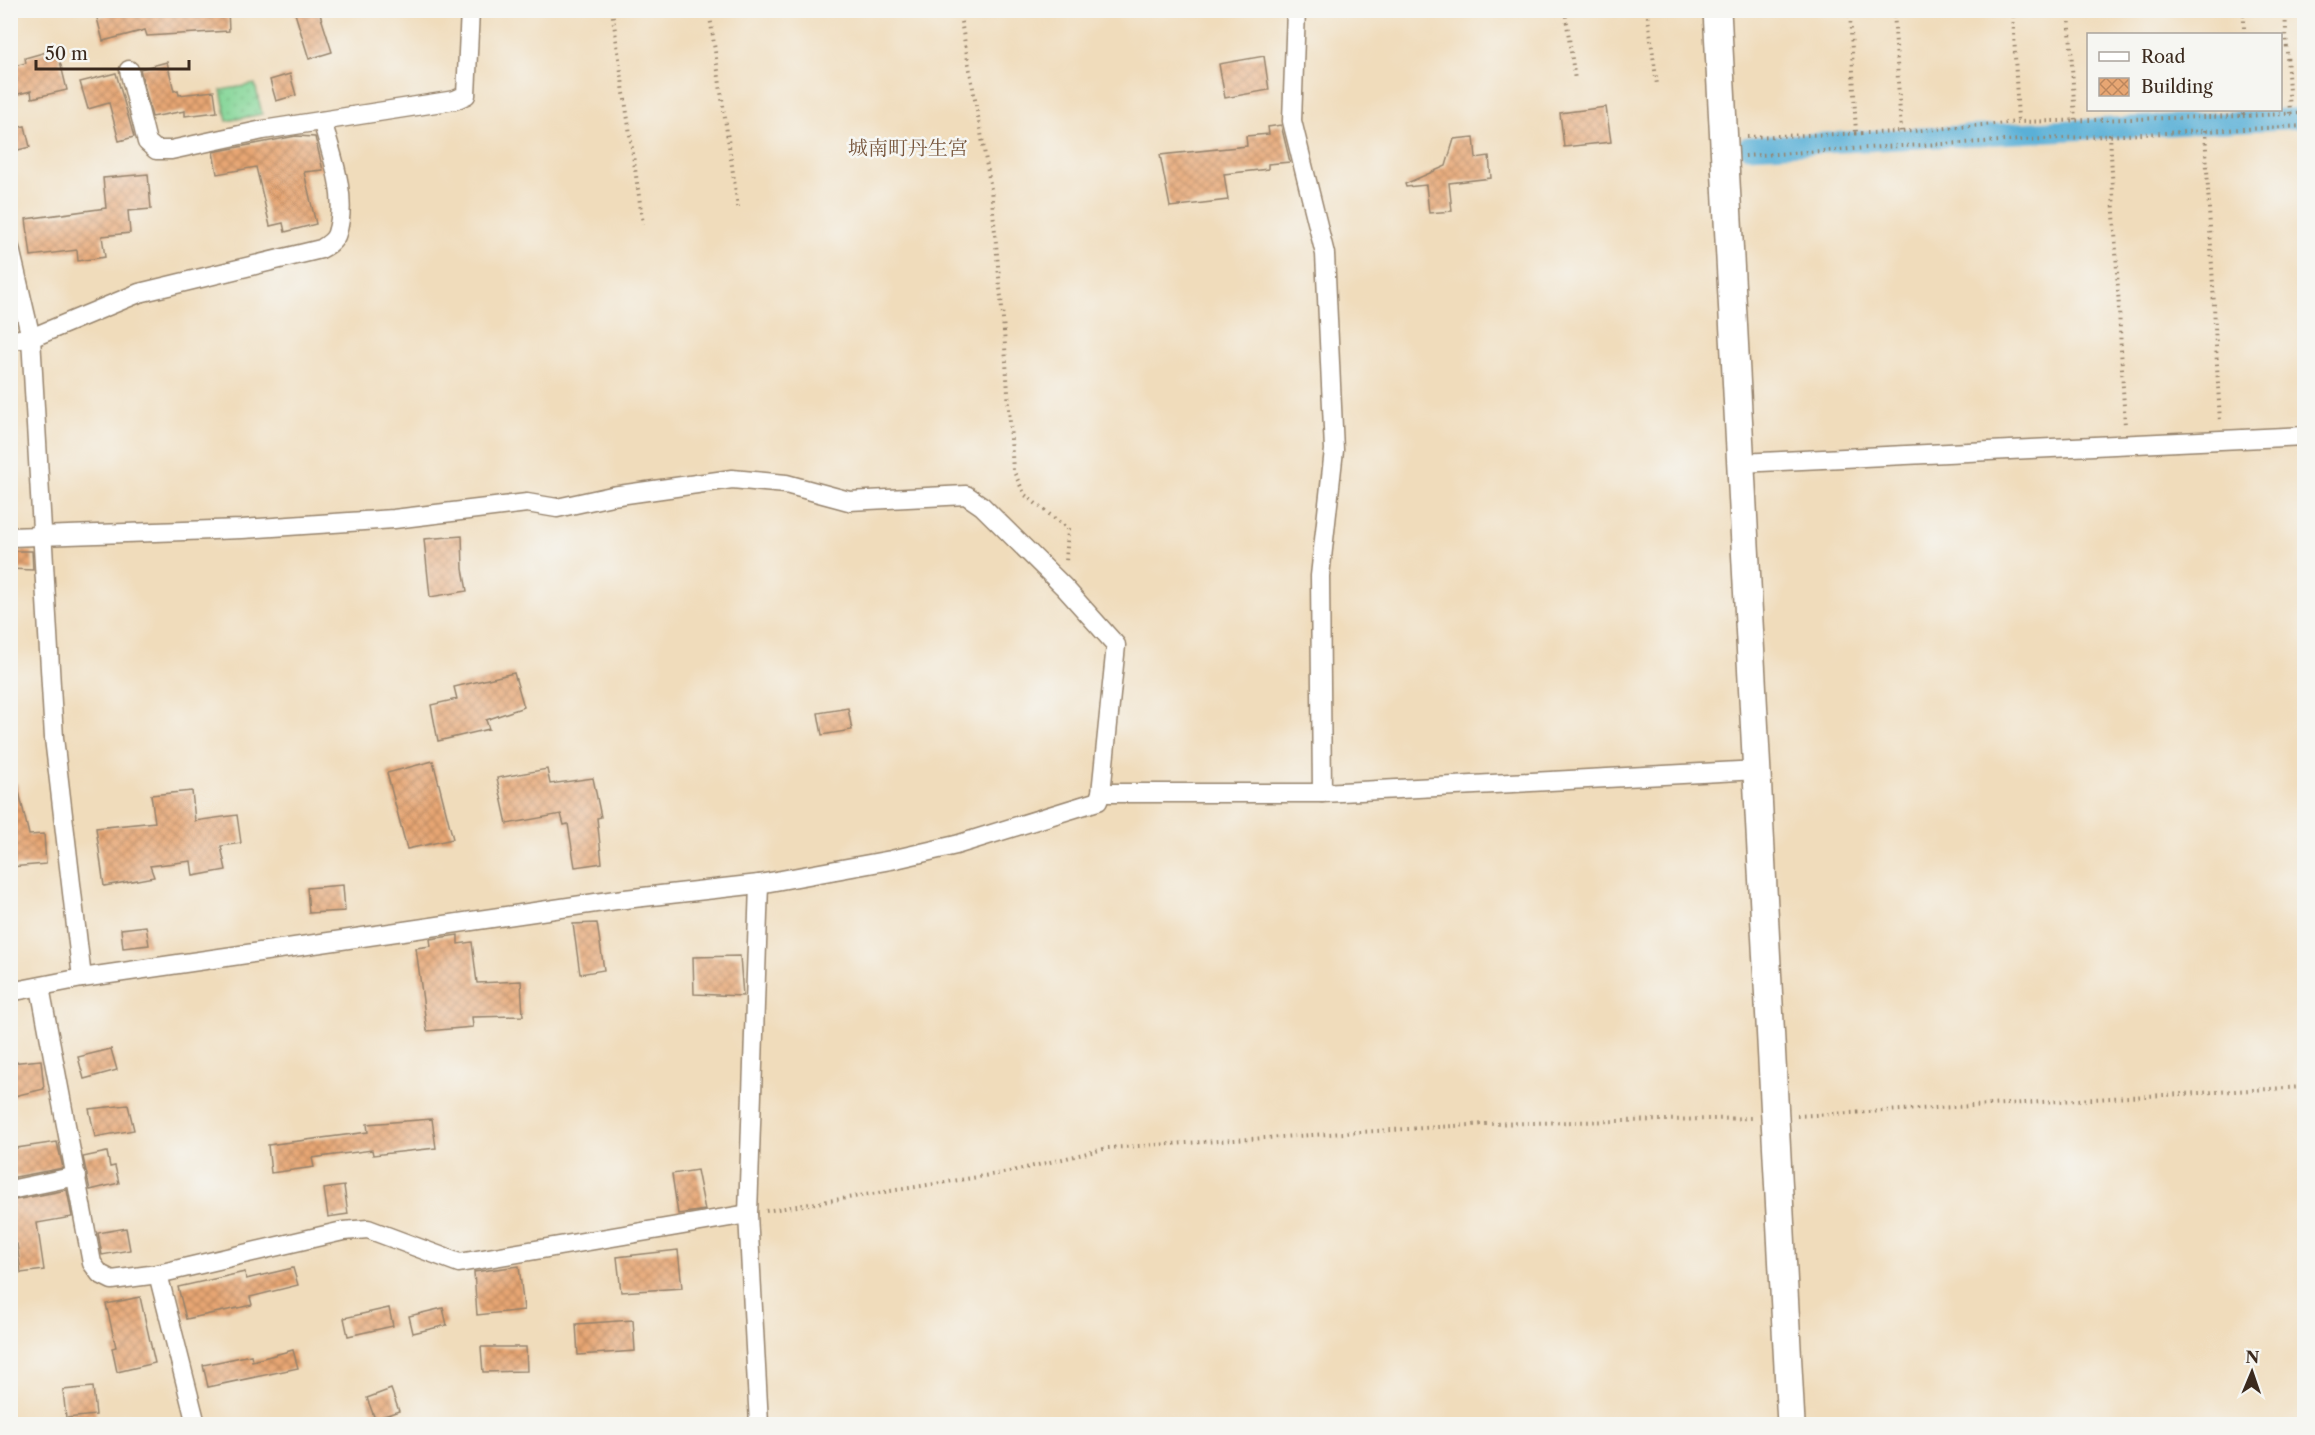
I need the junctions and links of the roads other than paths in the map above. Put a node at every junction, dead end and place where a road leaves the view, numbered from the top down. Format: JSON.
{"nodes":[{"id":1,"x":470,"y":10,"type":"edge"},
{"id":2,"x":1296,"y":10,"type":"edge"},
{"id":3,"x":1717,"y":10,"type":"edge"},
{"id":4,"x":129,"y":70,"type":"dead end"},
{"id":5,"x":322,"y":121,"type":"junction"},
{"id":6,"x":10,"y":248,"type":"edge"},
{"id":7,"x":31,"y":338,"type":"junction"},
{"id":8,"x":10,"y":340,"type":"edge"},
{"id":9,"x":2304,"y":436,"type":"edge"},
{"id":10,"x":1740,"y":463,"type":"junction"},
{"id":11,"x":10,"y":537,"type":"edge"},
{"id":12,"x":42,"y":537,"type":"junction"},
{"id":13,"x":1758,"y":770,"type":"junction"},
{"id":14,"x":1101,"y":793,"type":"junction"},
{"id":15,"x":1322,"y":793,"type":"junction"},
{"id":16,"x":759,"y":884,"type":"junction"},
{"id":17,"x":82,"y":978,"type":"junction"},
{"id":18,"x":40,"y":987,"type":"junction"},
{"id":19,"x":10,"y":992,"type":"edge"},
{"id":20,"x":77,"y":1176,"type":"junction"},
{"id":21,"x":10,"y":1190,"type":"edge"},
{"id":22,"x":748,"y":1214,"type":"junction"},
{"id":23,"x":158,"y":1274,"type":"junction"},
{"id":24,"x":196,"y":1425,"type":"edge"},
{"id":25,"x":759,"y":1425,"type":"edge"},
{"id":26,"x":1791,"y":1425,"type":"edge"}],
"edges":[{"from":1,"to":5,"type":"street"},
{"from":2,"to":15,"type":"street"},
{"from":3,"to":10,"type":"street"},
{"from":4,"to":5,"type":"street"},
{"from":5,"to":7,"type":"street"},
{"from":6,"to":7,"type":"street"},
{"from":7,"to":8,"type":"street"},
{"from":7,"to":12,"type":"street"},
{"from":9,"to":10,"type":"street"},
{"from":10,"to":13,"type":"street"},
{"from":11,"to":12,"type":"street"},
{"from":12,"to":14,"type":"street"},
{"from":12,"to":17,"type":"street"},
{"from":13,"to":15,"type":"street"},
{"from":13,"to":26,"type":"street"},
{"from":14,"to":15,"type":"street"},
{"from":14,"to":16,"type":"street"},
{"from":16,"to":17,"type":"street"},
{"from":16,"to":22,"type":"street"},
{"from":17,"to":18,"type":"street"},
{"from":18,"to":19,"type":"street"},
{"from":18,"to":20,"type":"street"},
{"from":20,"to":21,"type":"street"},
{"from":20,"to":23,"type":"street"},
{"from":22,"to":23,"type":"street"},
{"from":22,"to":25,"type":"street"},
{"from":23,"to":24,"type":"street"}]}
